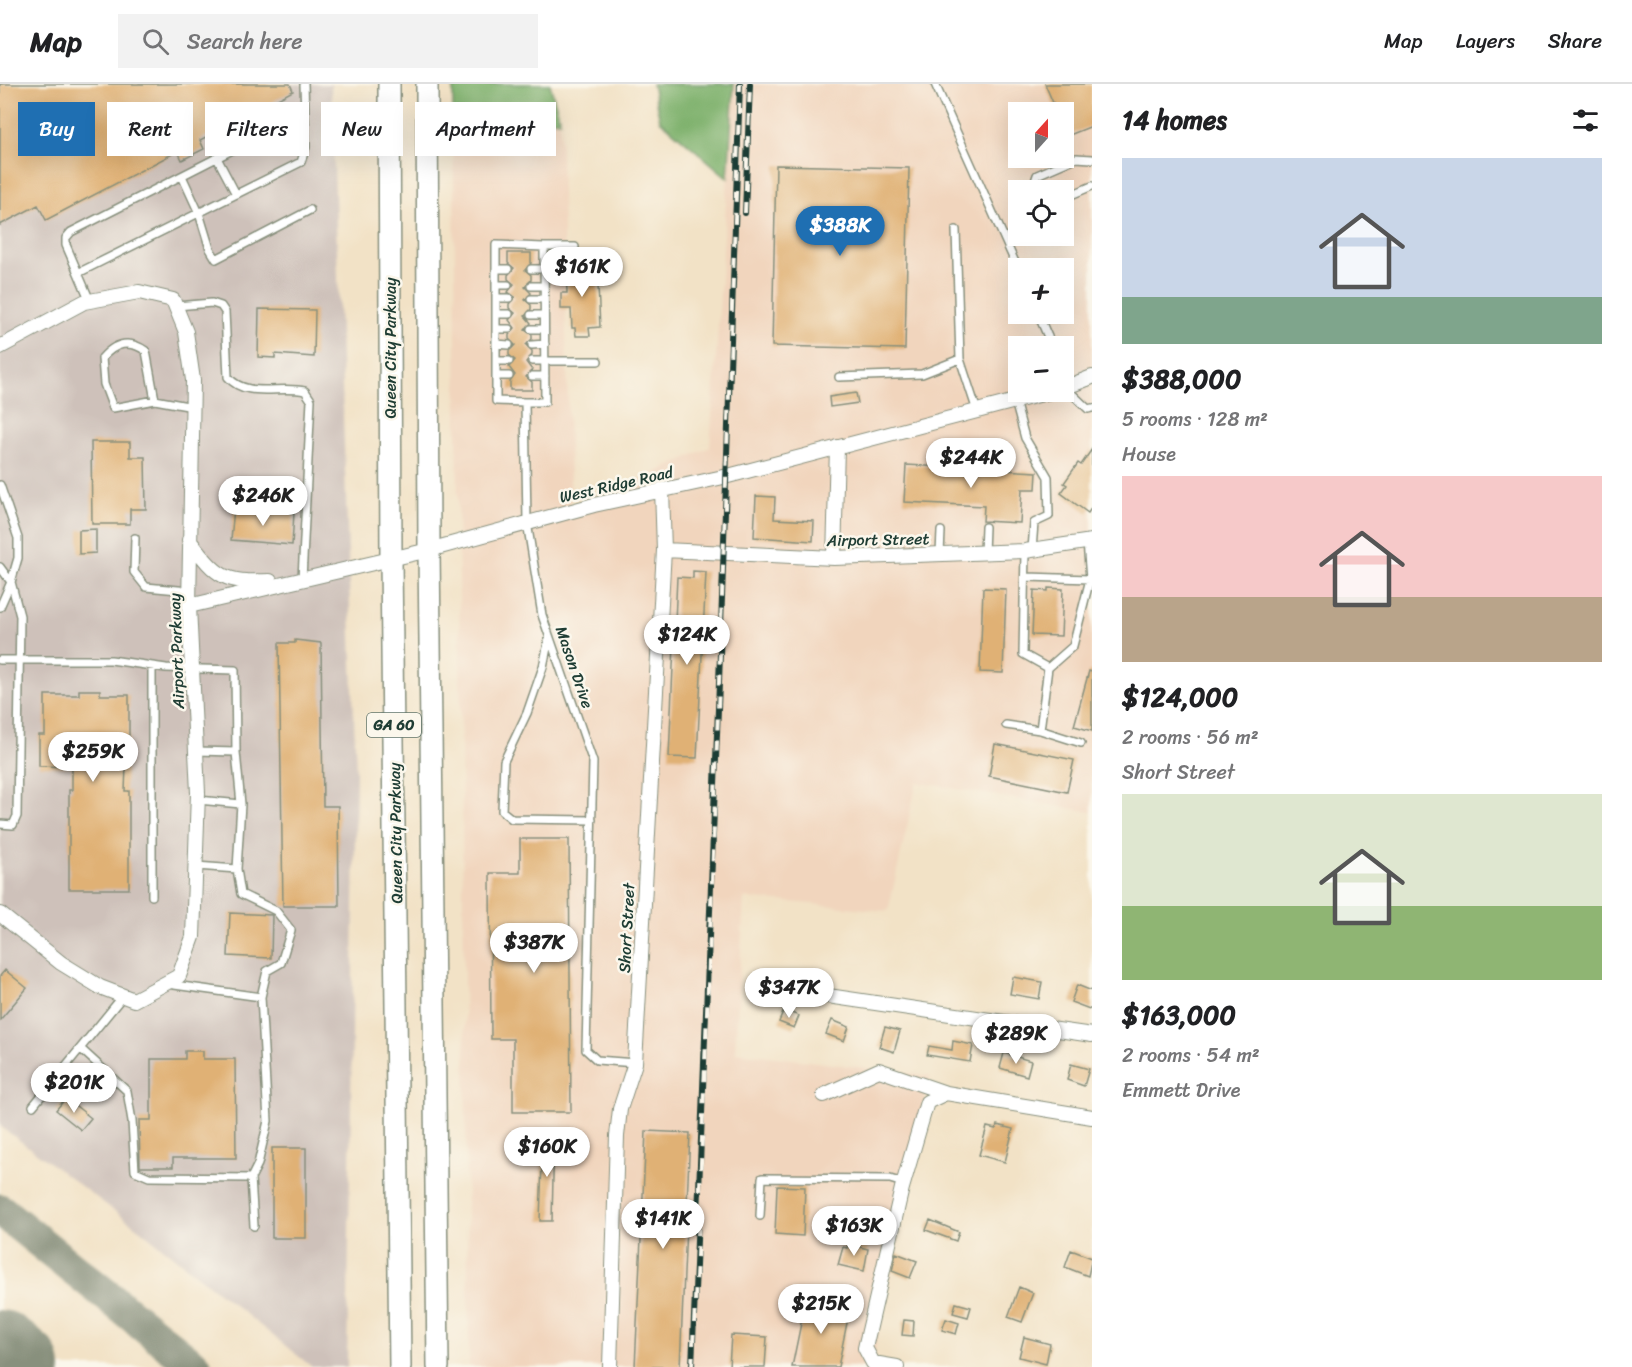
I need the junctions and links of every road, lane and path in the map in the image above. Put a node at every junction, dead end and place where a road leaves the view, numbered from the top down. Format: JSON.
{"nodes":[{"id":1,"x":304,"y":84,"type":"edge"},
{"id":2,"x":389,"y":84,"type":"edge"},
{"id":3,"x":427,"y":84,"type":"edge"},
{"id":4,"x":935,"y":84,"type":"edge"},
{"id":5,"x":305,"y":102,"type":"edge"},
{"id":6,"x":221,"y":156,"type":"edge"},
{"id":7,"x":303,"y":156,"type":"edge"},
{"id":8,"x":217,"y":158,"type":"junction"},
{"id":9,"x":1092,"y":159,"type":"edge"},
{"id":10,"x":182,"y":176,"type":"junction"},
{"id":11,"x":1035,"y":180,"type":"edge"},
{"id":12,"x":1092,"y":186,"type":"edge"},
{"id":13,"x":236,"y":194,"type":"junction"},
{"id":14,"x":1074,"y":194,"type":"edge"},
{"id":15,"x":310,"y":210,"type":"dead end"},
{"id":16,"x":199,"y":213,"type":"junction"},
{"id":17,"x":956,"y":230,"type":"dead end"},
{"id":18,"x":543,"y":247,"type":"junction"},
{"id":19,"x":575,"y":247,"type":"dead end"},
{"id":20,"x":1013,"y":258,"type":"edge"},
{"id":21,"x":496,"y":269,"type":"junction"},
{"id":22,"x":508,"y":269,"type":"dead end"},
{"id":23,"x":531,"y":269,"type":"dead end"},
{"id":24,"x":544,"y":269,"type":"junction"},
{"id":25,"x":78,"y":273,"type":"junction"},
{"id":26,"x":496,"y":285,"type":"junction"},
{"id":27,"x":508,"y":285,"type":"dead end"},
{"id":28,"x":531,"y":286,"type":"dead end"},
{"id":29,"x":544,"y":286,"type":"junction"},
{"id":30,"x":496,"y":298,"type":"junction"},
{"id":31,"x":509,"y":298,"type":"dead end"},
{"id":32,"x":531,"y":299,"type":"dead end"},
{"id":33,"x":544,"y":299,"type":"junction"},
{"id":34,"x":90,"y":301,"type":"junction"},
{"id":35,"x":175,"y":306,"type":"junction"},
{"id":36,"x":496,"y":314,"type":"junction"},
{"id":37,"x":509,"y":314,"type":"dead end"},
{"id":38,"x":531,"y":315,"type":"dead end"},
{"id":39,"x":544,"y":315,"type":"junction"},
{"id":40,"x":496,"y":328,"type":"junction"},
{"id":41,"x":509,"y":329,"type":"dead end"},
{"id":42,"x":531,"y":329,"type":"dead end"},
{"id":43,"x":544,"y":329,"type":"junction"},
{"id":44,"x":496,"y":344,"type":"junction"},
{"id":45,"x":545,"y":344,"type":"junction"},
{"id":46,"x":509,"y":345,"type":"dead end"},
{"id":47,"x":532,"y":345,"type":"dead end"},
{"id":48,"x":0,"y":347,"type":"edge"},
{"id":49,"x":960,"y":359,"type":"junction"},
{"id":50,"x":496,"y":361,"type":"junction"},
{"id":51,"x":509,"y":361,"type":"dead end"},
{"id":52,"x":532,"y":361,"type":"dead end"},
{"id":53,"x":545,"y":361,"type":"junction"},
{"id":54,"x":598,"y":361,"type":"dead end"},
{"id":55,"x":496,"y":376,"type":"junction"},
{"id":56,"x":510,"y":376,"type":"dead end"},
{"id":57,"x":532,"y":376,"type":"dead end"},
{"id":58,"x":545,"y":376,"type":"junction"},
{"id":59,"x":839,"y":377,"type":"dead end"},
{"id":60,"x":1092,"y":377,"type":"edge"},
{"id":61,"x":1074,"y":382,"type":"edge"},
{"id":62,"x":1074,"y":393,"type":"edge"},
{"id":63,"x":155,"y":400,"type":"junction"},
{"id":64,"x":525,"y":402,"type":"junction"},
{"id":65,"x":1011,"y":402,"type":"edge"},
{"id":66,"x":1015,"y":402,"type":"edge"},
{"id":67,"x":192,"y":407,"type":"junction"},
{"id":68,"x":1092,"y":408,"type":"edge"},
{"id":69,"x":977,"y":411,"type":"junction"},
{"id":70,"x":837,"y":447,"type":"junction"},
{"id":71,"x":0,"y":485,"type":"edge"},
{"id":72,"x":662,"y":489,"type":"junction"},
{"id":73,"x":527,"y":522,"type":"junction"},
{"id":74,"x":985,"y":527,"type":"dead end"},
{"id":75,"x":940,"y":531,"type":"dead end"},
{"id":76,"x":135,"y":538,"type":"dead end"},
{"id":77,"x":189,"y":540,"type":"junction"},
{"id":78,"x":1089,"y":541,"type":"edge"},
{"id":79,"x":429,"y":550,"type":"junction"},
{"id":80,"x":664,"y":550,"type":"junction"},
{"id":81,"x":1029,"y":551,"type":"junction"},
{"id":82,"x":984,"y":553,"type":"junction"},
{"id":83,"x":940,"y":554,"type":"junction"},
{"id":84,"x":834,"y":558,"type":"junction"},
{"id":85,"x":391,"y":559,"type":"junction"},
{"id":86,"x":0,"y":567,"type":"edge"},
{"id":87,"x":1027,"y":577,"type":"junction"},
{"id":88,"x":302,"y":579,"type":"junction"},
{"id":89,"x":1090,"y":579,"type":"junction"},
{"id":90,"x":11,"y":582,"type":"junction"},
{"id":91,"x":189,"y":591,"type":"junction"},
{"id":92,"x":189,"y":606,"type":"junction"},
{"id":93,"x":0,"y":607,"type":"edge"},
{"id":94,"x":550,"y":636,"type":"junction"},
{"id":95,"x":0,"y":660,"type":"edge"},
{"id":96,"x":17,"y":660,"type":"junction"},
{"id":97,"x":152,"y":666,"type":"junction"},
{"id":98,"x":193,"y":668,"type":"junction"},
{"id":99,"x":1048,"y":668,"type":"junction"},
{"id":100,"x":1006,"y":725,"type":"dead end"},
{"id":101,"x":1040,"y":730,"type":"junction"},
{"id":102,"x":1081,"y":743,"type":"dead end"},
{"id":103,"x":196,"y":751,"type":"junction"},
{"id":104,"x":236,"y":752,"type":"junction"},
{"id":105,"x":198,"y":800,"type":"junction"},
{"id":106,"x":240,"y":804,"type":"junction"},
{"id":107,"x":592,"y":820,"type":"junction"},
{"id":108,"x":0,"y":824,"type":"edge"},
{"id":109,"x":196,"y":866,"type":"junction"},
{"id":110,"x":237,"y":869,"type":"junction"},
{"id":111,"x":152,"y":896,"type":"dead end"},
{"id":112,"x":0,"y":914,"type":"edge"},
{"id":113,"x":165,"y":984,"type":"junction"},
{"id":114,"x":123,"y":996,"type":"junction"},
{"id":115,"x":828,"y":996,"type":"dead end"},
{"id":116,"x":261,"y":997,"type":"junction"},
{"id":117,"x":1092,"y":1035,"type":"edge"},
{"id":118,"x":81,"y":1049,"type":"junction"},
{"id":119,"x":635,"y":1063,"type":"junction"},
{"id":120,"x":946,"y":1093,"type":"junction"},
{"id":121,"x":824,"y":1095,"type":"dead end"},
{"id":122,"x":33,"y":1106,"type":"dead end"},
{"id":123,"x":1092,"y":1117,"type":"edge"},
{"id":124,"x":251,"y":1178,"type":"junction"},
{"id":125,"x":903,"y":1183,"type":"junction"},
{"id":126,"x":760,"y":1216,"type":"dead end"},
{"id":127,"x":254,"y":1226,"type":"dead end"},
{"id":128,"x":400,"y":1367,"type":"edge"},
{"id":129,"x":438,"y":1367,"type":"edge"},
{"id":130,"x":609,"y":1367,"type":"edge"},
{"id":131,"x":897,"y":1367,"type":"edge"}],
"edges":[{"from":1,"to":5,"type":"lane"},
{"from":2,"to":85,"type":"main road","name":"Queen City Parkway","number":"GA 60"},
{"from":3,"to":79,"type":"main road","number":"GA 60"},
{"from":4,"to":20,"type":"lane"},
{"from":6,"to":8,"type":"lane"},
{"from":7,"to":13,"type":"lane"},
{"from":8,"to":10,"type":"lane"},
{"from":8,"to":13,"type":"lane"},
{"from":9,"to":11,"type":"lane"},
{"from":10,"to":16,"type":"lane"},
{"from":10,"to":25,"type":"lane"},
{"from":12,"to":14,"type":"lane"},
{"from":13,"to":16,"type":"lane"},
{"from":15,"to":16,"type":"lane"},
{"from":16,"to":25,"type":"lane"},
{"from":17,"to":49,"type":"lane"},
{"from":18,"to":19,"type":"lane"},
{"from":18,"to":21,"type":"lane"},
{"from":18,"to":24,"type":"lane"},
{"from":21,"to":22,"type":"lane"},
{"from":21,"to":26,"type":"lane"},
{"from":23,"to":24,"type":"lane"},
{"from":24,"to":29,"type":"lane"},
{"from":25,"to":34,"type":"lane"},
{"from":26,"to":27,"type":"lane"},
{"from":26,"to":30,"type":"lane"},
{"from":28,"to":29,"type":"lane"},
{"from":29,"to":33,"type":"lane"},
{"from":30,"to":31,"type":"lane"},
{"from":30,"to":36,"type":"lane"},
{"from":32,"to":33,"type":"lane"},
{"from":33,"to":39,"type":"lane"},
{"from":34,"to":35,"type":"street"},
{"from":34,"to":48,"type":"street"},
{"from":35,"to":67,"type":"street","name":"Airport Parkway"},
{"from":35,"to":88,"type":"lane"},
{"from":36,"to":37,"type":"lane"},
{"from":36,"to":40,"type":"lane"},
{"from":38,"to":39,"type":"lane"},
{"from":39,"to":43,"type":"lane"},
{"from":40,"to":41,"type":"lane"},
{"from":40,"to":44,"type":"lane"},
{"from":42,"to":43,"type":"lane"},
{"from":43,"to":45,"type":"lane"},
{"from":44,"to":46,"type":"lane"},
{"from":44,"to":50,"type":"lane"},
{"from":45,"to":47,"type":"lane"},
{"from":45,"to":53,"type":"lane"},
{"from":49,"to":59,"type":"lane"},
{"from":49,"to":69,"type":"lane"},
{"from":50,"to":51,"type":"lane"},
{"from":50,"to":55,"type":"lane"},
{"from":52,"to":53,"type":"lane"},
{"from":53,"to":54,"type":"lane"},
{"from":53,"to":58,"type":"lane"},
{"from":55,"to":56,"type":"lane"},
{"from":55,"to":64,"type":"lane"},
{"from":57,"to":58,"type":"lane"},
{"from":58,"to":64,"type":"lane"},
{"from":60,"to":61,"type":"street"},
{"from":62,"to":68,"type":"lane"},
{"from":63,"to":63,"type":"lane"},
{"from":63,"to":67,"type":"lane"},
{"from":64,"to":73,"type":"lane","name":"Mason Drive"},
{"from":65,"to":69,"type":"street","name":"West Ridge Road"},
{"from":66,"to":81,"type":"lane"},
{"from":67,"to":77,"type":"street","name":"Airport Parkway"},
{"from":69,"to":70,"type":"street","name":"West Ridge Road"},
{"from":70,"to":72,"type":"street","name":"West Ridge Road"},
{"from":70,"to":84,"type":"street"},
{"from":71,"to":90,"type":"lane"},
{"from":72,"to":73,"type":"street","name":"West Ridge Road"},
{"from":72,"to":80,"type":"street","name":"Short Street"},
{"from":73,"to":79,"type":"street","name":"West Ridge Road"},
{"from":73,"to":94,"type":"lane","name":"Mason Drive"},
{"from":74,"to":82,"type":"lane"},
{"from":75,"to":83,"type":"lane"},
{"from":76,"to":91,"type":"lane"},
{"from":77,"to":88,"type":"street"},
{"from":77,"to":91,"type":"street","name":"Airport Parkway"},
{"from":78,"to":81,"type":"street","name":"Airport Street"},
{"from":78,"to":89,"type":"lane"},
{"from":79,"to":85,"type":"street","name":"West Ridge Road"},
{"from":79,"to":129,"type":"main road","number":"GA 60"},
{"from":80,"to":84,"type":"street","name":"Airport Street"},
{"from":80,"to":119,"type":"street","name":"Short Street"},
{"from":81,"to":82,"type":"street","name":"Airport Street"},
{"from":81,"to":87,"type":"lane"},
{"from":82,"to":83,"type":"street","name":"Airport Street"},
{"from":83,"to":84,"type":"street","name":"Airport Street"},
{"from":85,"to":88,"type":"street","name":"West Ridge Road"},
{"from":85,"to":128,"type":"main road","name":"Queen City Parkway","number":"GA 60"},
{"from":86,"to":90,"type":"lane"},
{"from":87,"to":89,"type":"lane"},
{"from":87,"to":99,"type":"lane"},
{"from":88,"to":92,"type":"street","name":"West Ridge Road"},
{"from":89,"to":99,"type":"lane"},
{"from":90,"to":93,"type":"lane"},
{"from":90,"to":96,"type":"lane"},
{"from":91,"to":92,"type":"street","name":"Airport Parkway"},
{"from":92,"to":98,"type":"street","name":"Airport Parkway"},
{"from":94,"to":107,"type":"lane","name":"Mason Drive"},
{"from":94,"to":107,"type":"lane"},
{"from":95,"to":96,"type":"lane"},
{"from":96,"to":97,"type":"lane"},
{"from":96,"to":108,"type":"lane"},
{"from":97,"to":98,"type":"lane"},
{"from":97,"to":111,"type":"lane"},
{"from":98,"to":103,"type":"street","name":"Airport Parkway"},
{"from":98,"to":104,"type":"lane"},
{"from":99,"to":101,"type":"lane"},
{"from":100,"to":101,"type":"lane"},
{"from":101,"to":102,"type":"lane"},
{"from":103,"to":104,"type":"lane"},
{"from":103,"to":105,"type":"street","name":"Airport Parkway"},
{"from":104,"to":106,"type":"lane"},
{"from":105,"to":106,"type":"lane"},
{"from":105,"to":109,"type":"street","name":"Airport Parkway"},
{"from":106,"to":110,"type":"lane"},
{"from":107,"to":119,"type":"lane","name":"Mason Drive"},
{"from":109,"to":110,"type":"lane"},
{"from":109,"to":113,"type":"street","name":"Airport Parkway"},
{"from":110,"to":116,"type":"lane"},
{"from":112,"to":114,"type":"street"},
{"from":113,"to":114,"type":"street","name":"Airport Parkway"},
{"from":113,"to":116,"type":"lane"},
{"from":114,"to":118,"type":"lane"},
{"from":115,"to":117,"type":"street"},
{"from":116,"to":124,"type":"lane"},
{"from":118,"to":122,"type":"lane"},
{"from":118,"to":124,"type":"lane"},
{"from":119,"to":130,"type":"street","name":"Short Street"},
{"from":120,"to":121,"type":"street"},
{"from":120,"to":123,"type":"street"},
{"from":120,"to":125,"type":"street"},
{"from":124,"to":127,"type":"lane"},
{"from":125,"to":126,"type":"lane"},
{"from":125,"to":131,"type":"street"}]}
